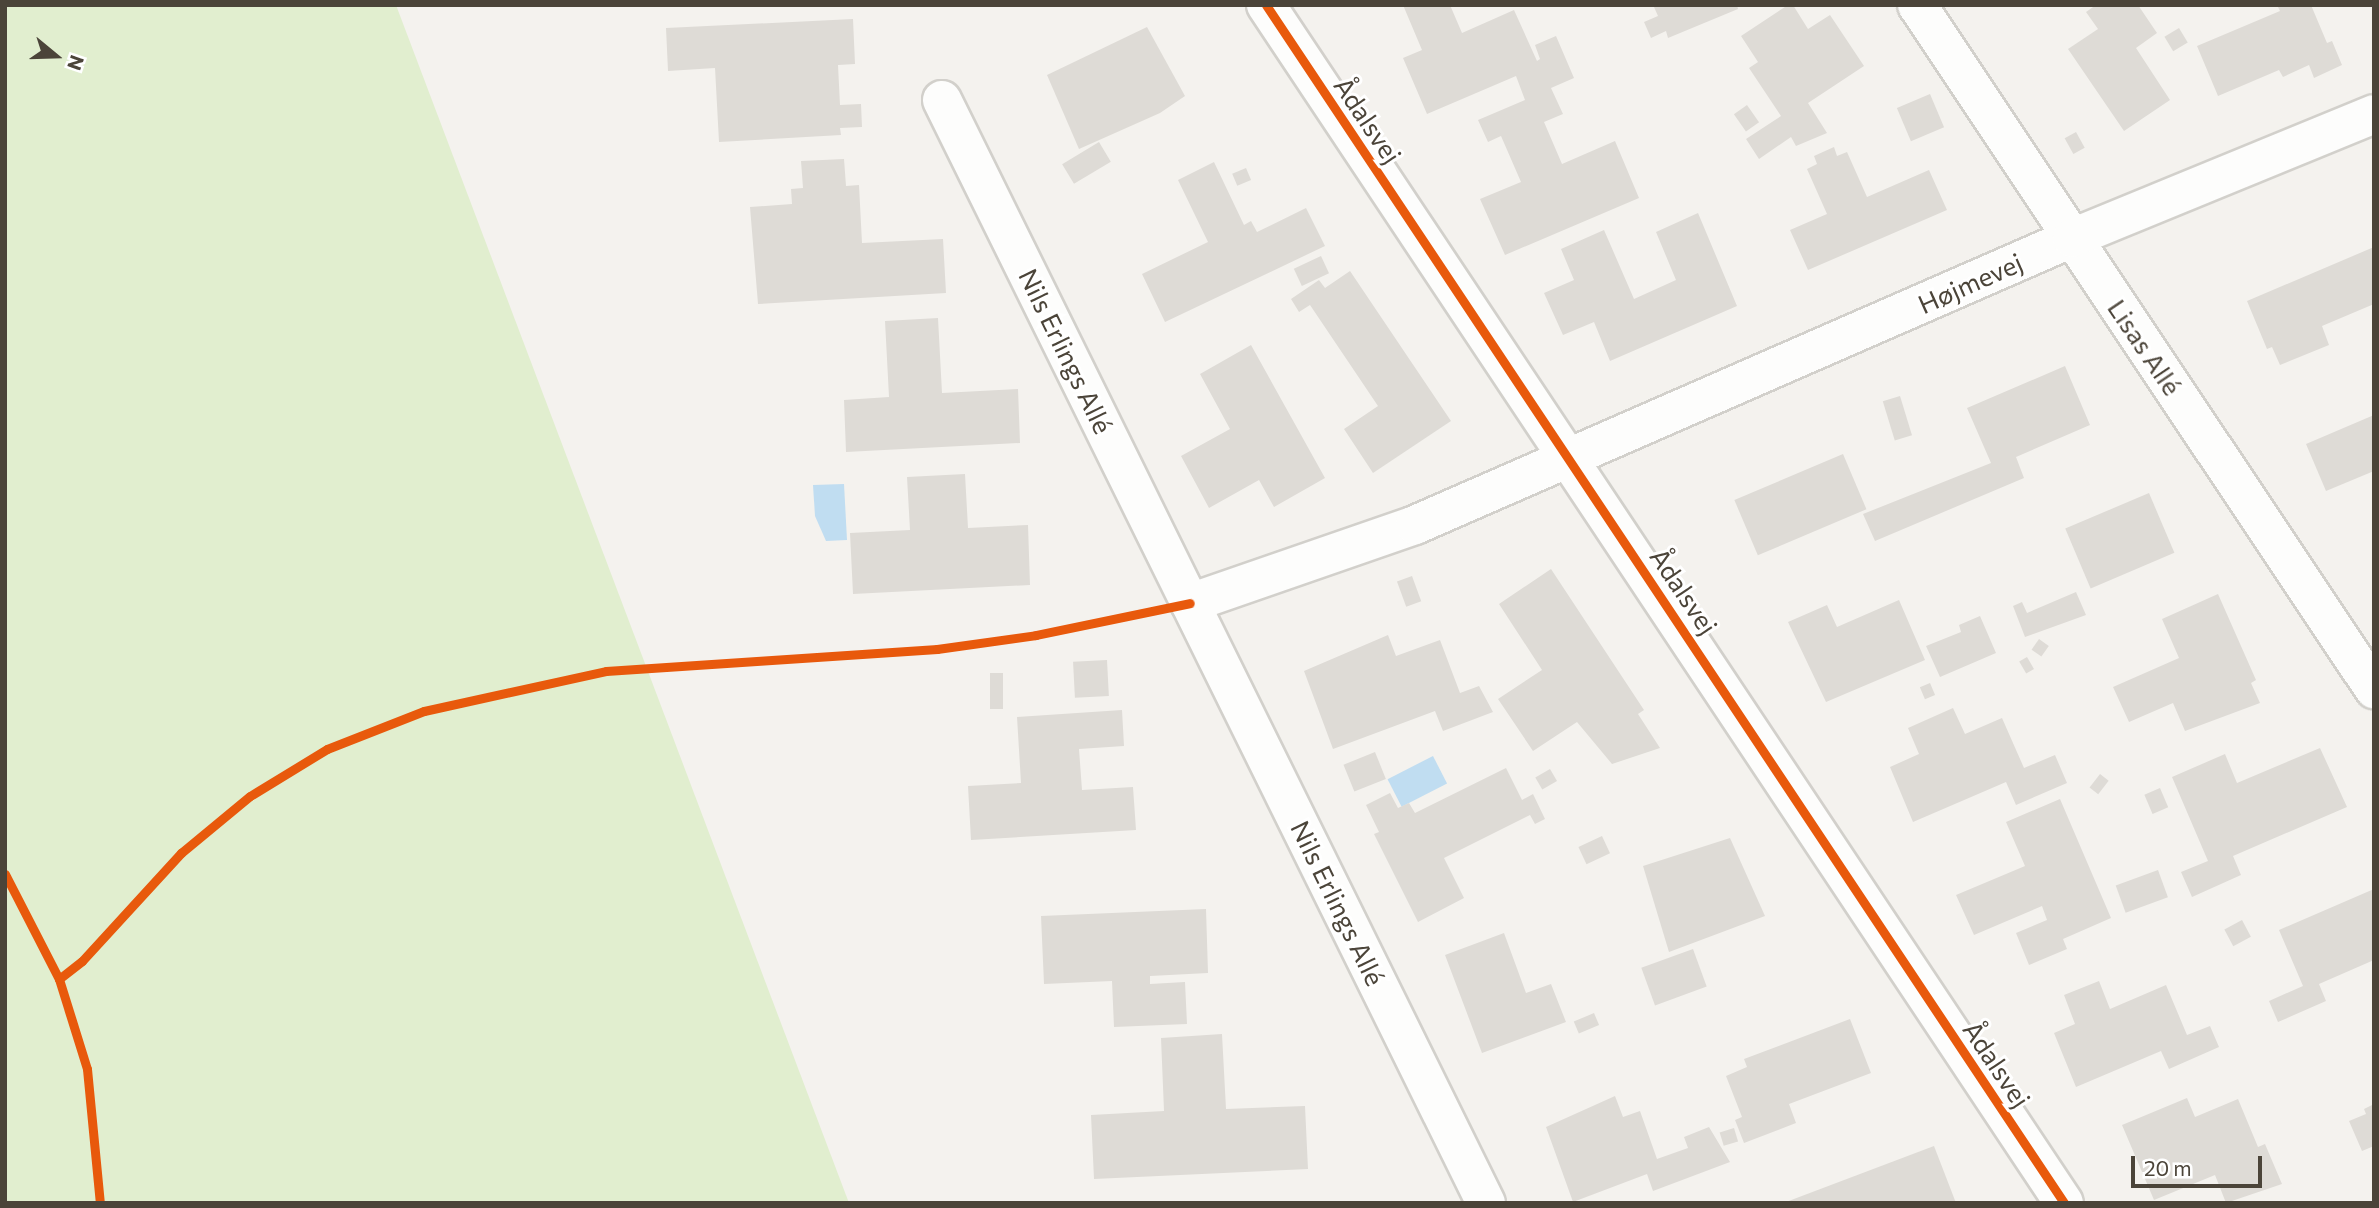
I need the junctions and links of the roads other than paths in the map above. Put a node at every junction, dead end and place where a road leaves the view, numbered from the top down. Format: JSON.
{"nodes":[{"id":1,"x":1266,"y":5,"type":"edge"},
{"id":2,"x":1917,"y":5,"type":"edge"},
{"id":3,"x":942,"y":100,"type":"dead end"},
{"id":4,"x":2374,"y":114,"type":"edge"},
{"id":5,"x":2072,"y":238,"type":"junction"},
{"id":6,"x":1569,"y":459,"type":"junction"},
{"id":7,"x":1190,"y":603,"type":"junction"},
{"id":8,"x":2374,"y":689,"type":"edge"},
{"id":9,"x":1486,"y":1203,"type":"edge"},
{"id":10,"x":2064,"y":1203,"type":"edge"}],
"edges":[{"from":1,"to":6,"type":"street","name":"Ådalsvej"},
{"from":2,"to":5,"type":"street","name":"Lisas Allé"},
{"from":3,"to":7,"type":"street","name":"Nils Erlings Allé"},
{"from":4,"to":5,"type":"street","name":"Højmevej"},
{"from":5,"to":6,"type":"street","name":"Højmevej"},
{"from":5,"to":8,"type":"street","name":"Lisas Allé"},
{"from":6,"to":7,"type":"street"},
{"from":6,"to":10,"type":"street","name":"Ådalsvej"},
{"from":7,"to":9,"type":"street","name":"Nils Erlings Allé"}]}
